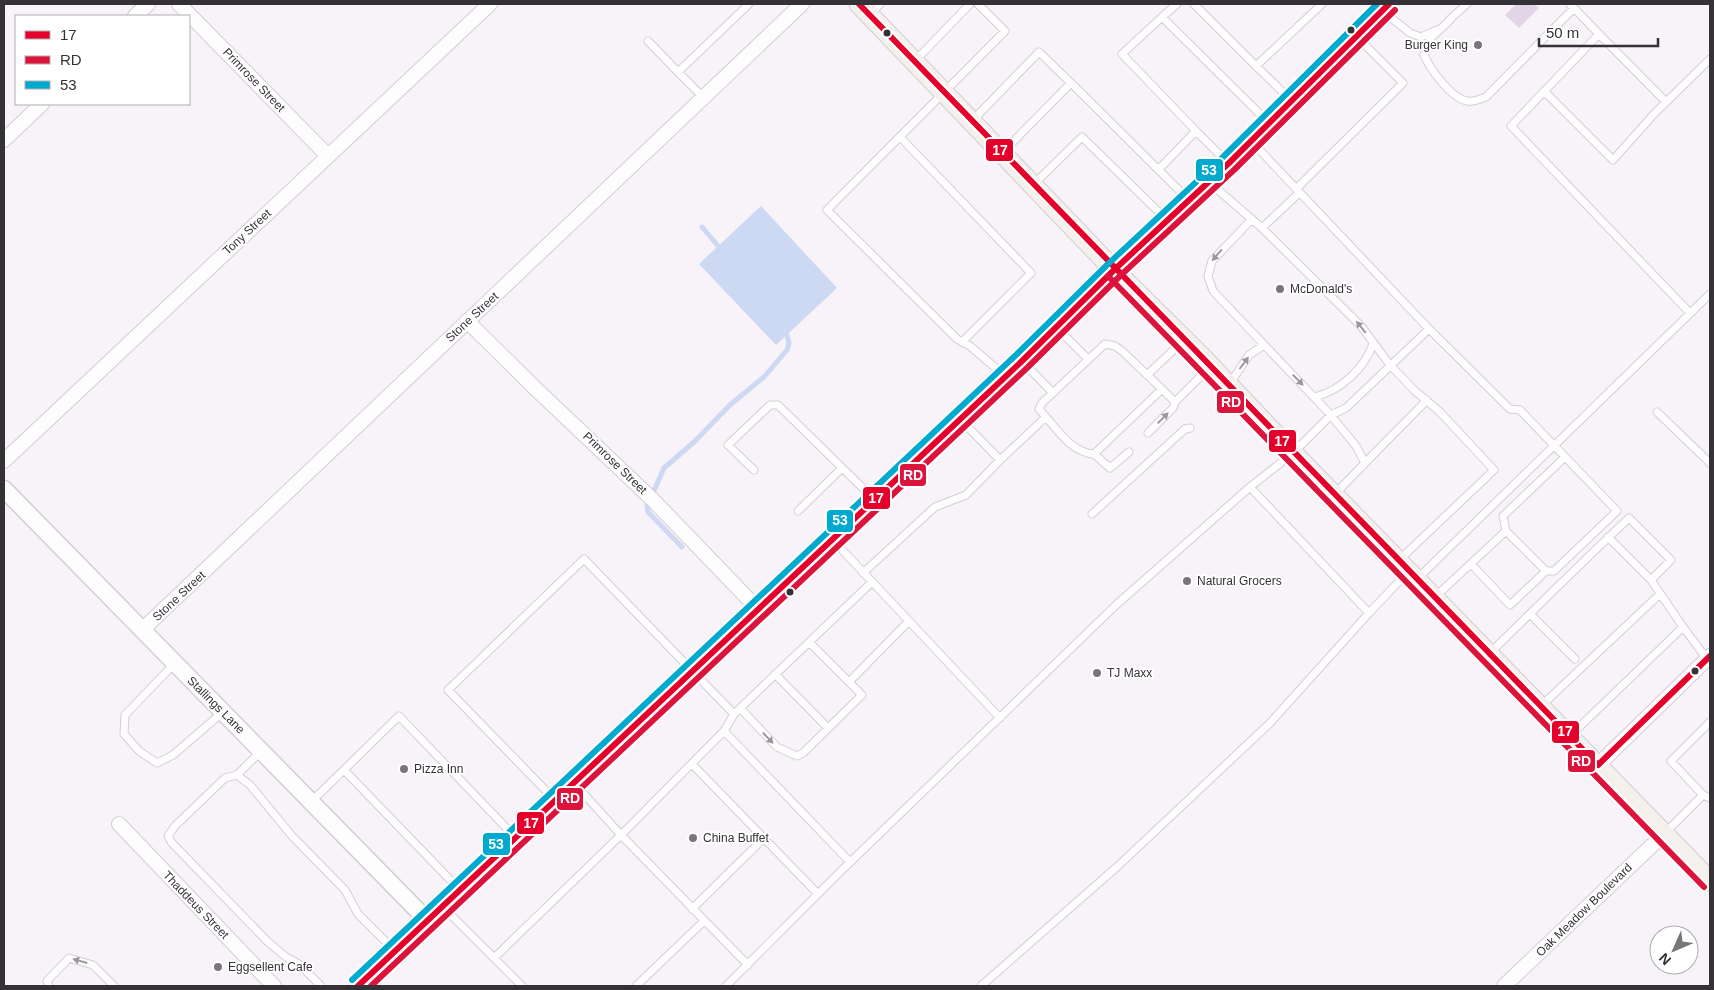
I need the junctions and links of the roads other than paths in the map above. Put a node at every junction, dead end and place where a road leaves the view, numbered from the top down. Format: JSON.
{"nodes":[{"id":1,"x":148,"y":4,"type":"edge"},
{"id":2,"x":179,"y":4,"type":"edge"},
{"id":3,"x":490,"y":4,"type":"edge"},
{"id":4,"x":748,"y":4,"type":"edge"},
{"id":5,"x":802,"y":4,"type":"edge"},
{"id":6,"x":970,"y":4,"type":"edge"},
{"id":7,"x":978,"y":4,"type":"edge"},
{"id":8,"x":1177,"y":4,"type":"edge"},
{"id":9,"x":1194,"y":4,"type":"edge"},
{"id":10,"x":1322,"y":4,"type":"edge"},
{"id":11,"x":1468,"y":4,"type":"edge"},
{"id":12,"x":1381,"y":6,"type":"edge"},
{"id":13,"x":1572,"y":6,"type":"edge"},
{"id":14,"x":870,"y":8,"type":"edge"},
{"id":15,"x":136,"y":15,"type":"edge"},
{"id":16,"x":190,"y":15,"type":"edge"},
{"id":17,"x":190,"y":15,"type":"edge"},
{"id":18,"x":1162,"y":17,"type":"junction"},
{"id":19,"x":1451,"y":18,"type":"junction"},
{"id":20,"x":1599,"y":34,"type":"junction"},
{"id":21,"x":1357,"y":37,"type":"junction"},
{"id":22,"x":648,"y":41,"type":"dead end"},
{"id":23,"x":1710,"y":59,"type":"edge"},
{"id":24,"x":914,"y":61,"type":"junction"},
{"id":25,"x":1256,"y":66,"type":"junction"},
{"id":26,"x":678,"y":72,"type":"junction"},
{"id":27,"x":1071,"y":83,"type":"junction"},
{"id":28,"x":1544,"y":92,"type":"junction"},
{"id":29,"x":945,"y":93,"type":"junction"},
{"id":30,"x":703,"y":97,"type":"junction"},
{"id":31,"x":1291,"y":101,"type":"junction"},
{"id":32,"x":1666,"y":102,"type":"junction"},
{"id":33,"x":41,"y":105,"type":"edge"},
{"id":34,"x":972,"y":121,"type":"junction"},
{"id":35,"x":1269,"y":123,"type":"junction"},
{"id":36,"x":1196,"y":131,"type":"junction"},
{"id":37,"x":900,"y":137,"type":"junction"},
{"id":38,"x":4,"y":140,"type":"edge"},
{"id":39,"x":1251,"y":141,"type":"junction"},
{"id":40,"x":1002,"y":153,"type":"junction"},
{"id":41,"x":328,"y":156,"type":"junction"},
{"id":42,"x":1229,"y":163,"type":"junction"},
{"id":43,"x":1158,"y":169,"type":"junction"},
{"id":44,"x":1209,"y":182,"type":"junction"},
{"id":45,"x":1032,"y":185,"type":"junction"},
{"id":46,"x":1297,"y":191,"type":"junction"},
{"id":47,"x":1189,"y":199,"type":"junction"},
{"id":48,"x":1166,"y":220,"type":"junction"},
{"id":49,"x":1251,"y":220,"type":"junction"},
{"id":50,"x":1262,"y":228,"type":"junction"},
{"id":51,"x":1114,"y":270,"type":"junction"},
{"id":52,"x":1710,"y":294,"type":"edge"},
{"id":53,"x":1690,"y":313,"type":"junction"},
{"id":54,"x":467,"y":321,"type":"junction"},
{"id":55,"x":1056,"y":326,"type":"junction"},
{"id":56,"x":1429,"y":329,"type":"junction"},
{"id":57,"x":1184,"y":339,"type":"junction"},
{"id":58,"x":962,"y":342,"type":"junction"},
{"id":59,"x":1373,"y":344,"type":"junction"},
{"id":60,"x":1264,"y":345,"type":"junction"},
{"id":61,"x":1087,"y":358,"type":"junction"},
{"id":62,"x":1022,"y":361,"type":"junction"},
{"id":63,"x":1390,"y":365,"type":"junction"},
{"id":64,"x":1211,"y":367,"type":"junction"},
{"id":65,"x":1147,"y":374,"type":"junction"},
{"id":66,"x":1005,"y":376,"type":"junction"},
{"id":67,"x":1229,"y":386,"type":"junction"},
{"id":68,"x":1162,"y":389,"type":"junction"},
{"id":69,"x":1053,"y":392,"type":"junction"},
{"id":70,"x":1315,"y":398,"type":"junction"},
{"id":71,"x":1427,"y":400,"type":"junction"},
{"id":72,"x":1174,"y":402,"type":"junction"},
{"id":73,"x":1658,"y":412,"type":"dead end"},
{"id":74,"x":1331,"y":415,"type":"junction"},
{"id":75,"x":1046,"y":417,"type":"junction"},
{"id":76,"x":959,"y":418,"type":"junction"},
{"id":77,"x":1190,"y":428,"type":"dead end"},
{"id":78,"x":1148,"y":433,"type":"dead end"},
{"id":79,"x":1554,"y":447,"type":"junction"},
{"id":80,"x":1129,"y":452,"type":"dead end"},
{"id":81,"x":1094,"y":454,"type":"junction"},
{"id":82,"x":1293,"y":454,"type":"junction"},
{"id":83,"x":1564,"y":458,"type":"junction"},
{"id":84,"x":1000,"y":460,"type":"junction"},
{"id":85,"x":4,"y":461,"type":"edge"},
{"id":86,"x":1364,"y":463,"type":"junction"},
{"id":87,"x":1710,"y":463,"type":"edge"},
{"id":88,"x":842,"y":468,"type":"junction"},
{"id":89,"x":754,"y":470,"type":"dead end"},
{"id":90,"x":1250,"y":487,"type":"junction"},
{"id":91,"x":4,"y":489,"type":"edge"},
{"id":92,"x":1334,"y":495,"type":"junction"},
{"id":93,"x":874,"y":498,"type":"junction"},
{"id":94,"x":798,"y":511,"type":"dead end"},
{"id":95,"x":1092,"y":514,"type":"dead end"},
{"id":96,"x":1506,"y":530,"type":"junction"},
{"id":97,"x":1608,"y":538,"type":"junction"},
{"id":98,"x":832,"y":539,"type":"junction"},
{"id":99,"x":1471,"y":564,"type":"junction"},
{"id":100,"x":1408,"y":571,"type":"junction"},
{"id":101,"x":1546,"y":571,"type":"junction"},
{"id":102,"x":863,"y":572,"type":"junction"},
{"id":103,"x":1651,"y":580,"type":"junction"},
{"id":104,"x":872,"y":582,"type":"junction"},
{"id":105,"x":1660,"y":594,"type":"junction"},
{"id":106,"x":1434,"y":598,"type":"junction"},
{"id":107,"x":758,"y":609,"type":"junction"},
{"id":108,"x":1369,"y":612,"type":"junction"},
{"id":109,"x":1530,"y":614,"type":"junction"},
{"id":110,"x":909,"y":622,"type":"junction"},
{"id":111,"x":1683,"y":627,"type":"junction"},
{"id":112,"x":142,"y":630,"type":"junction"},
{"id":113,"x":809,"y":642,"type":"junction"},
{"id":114,"x":1489,"y":654,"type":"junction"},
{"id":115,"x":1709,"y":658,"type":"edge"},
{"id":116,"x":1575,"y":659,"type":"dead end"},
{"id":117,"x":175,"y":663,"type":"junction"},
{"id":118,"x":693,"y":671,"type":"junction"},
{"id":119,"x":775,"y":674,"type":"junction"},
{"id":120,"x":849,"y":682,"type":"junction"},
{"id":121,"x":1541,"y":707,"type":"junction"},
{"id":122,"x":740,"y":708,"type":"junction"},
{"id":123,"x":223,"y":712,"type":"junction"},
{"id":124,"x":734,"y":714,"type":"junction"},
{"id":125,"x":1000,"y":718,"type":"junction"},
{"id":126,"x":1710,"y":722,"type":"edge"},
{"id":127,"x":828,"y":728,"type":"junction"},
{"id":128,"x":724,"y":732,"type":"junction"},
{"id":129,"x":1570,"y":736,"type":"junction"},
{"id":130,"x":261,"y":751,"type":"junction"},
{"id":131,"x":692,"y":764,"type":"junction"},
{"id":132,"x":1598,"y":765,"type":"junction"},
{"id":133,"x":344,"y":770,"type":"junction"},
{"id":134,"x":237,"y":775,"type":"junction"},
{"id":135,"x":574,"y":783,"type":"junction"},
{"id":136,"x":1707,"y":796,"type":"edge"},
{"id":137,"x":556,"y":800,"type":"junction"},
{"id":138,"x":311,"y":802,"type":"junction"},
{"id":139,"x":119,"y":824,"type":"dead end"},
{"id":140,"x":1664,"y":834,"type":"junction"},
{"id":141,"x":621,"y":835,"type":"junction"},
{"id":142,"x":516,"y":838,"type":"junction"},
{"id":143,"x":764,"y":838,"type":"junction"},
{"id":144,"x":850,"y":862,"type":"junction"},
{"id":145,"x":1710,"y":880,"type":"edge"},
{"id":146,"x":460,"y":890,"type":"junction"},
{"id":147,"x":818,"y":894,"type":"junction"},
{"id":148,"x":443,"y":906,"type":"junction"},
{"id":149,"x":692,"y":909,"type":"junction"},
{"id":150,"x":428,"y":921,"type":"junction"},
{"id":151,"x":704,"y":921,"type":"junction"},
{"id":152,"x":395,"y":952,"type":"junction"},
{"id":153,"x":494,"y":958,"type":"junction"},
{"id":154,"x":748,"y":965,"type":"junction"},
{"id":155,"x":48,"y":984,"type":"edge"},
{"id":156,"x":114,"y":986,"type":"edge"},
{"id":157,"x":274,"y":986,"type":"edge"},
{"id":158,"x":321,"y":986,"type":"edge"},
{"id":159,"x":358,"y":986,"type":"edge"},
{"id":160,"x":522,"y":986,"type":"edge"},
{"id":161,"x":636,"y":986,"type":"edge"},
{"id":162,"x":726,"y":986,"type":"edge"},
{"id":163,"x":981,"y":986,"type":"edge"},
{"id":164,"x":1504,"y":986,"type":"edge"}],
"edges":[{"from":1,"to":15,"type":"street"},
{"from":2,"to":16,"type":"street","name":"Primrose Street"},
{"from":3,"to":41,"type":"street","name":"Tony Street"},
{"from":4,"to":26,"type":"lane"},
{"from":5,"to":30,"type":"street","name":"Stone Street"},
{"from":6,"to":24,"type":"lane"},
{"from":7,"to":29,"type":"lane"},
{"from":8,"to":18,"type":"lane"},
{"from":9,"to":25,"type":"lane"},
{"from":10,"to":25,"type":"lane"},
{"from":11,"to":19,"type":"lane"},
{"from":12,"to":19,"type":"lane"},
{"from":12,"to":21,"type":"main road"},
{"from":13,"to":19,"type":"lane"},
{"from":13,"to":20,"type":"lane"},
{"from":14,"to":24,"type":"main road"},
{"from":17,"to":41,"type":"street","name":"Primrose Street"},
{"from":18,"to":35,"type":"lane"},
{"from":18,"to":36,"type":"lane"},
{"from":20,"to":28,"type":"lane"},
{"from":20,"to":32,"type":"lane"},
{"from":21,"to":31,"type":"main road"},
{"from":21,"to":46,"type":"lane"},
{"from":22,"to":26,"type":"lane"},
{"from":23,"to":32,"type":"lane"},
{"from":24,"to":29,"type":"main road"},
{"from":25,"to":31,"type":"lane"},
{"from":26,"to":30,"type":"lane"},
{"from":27,"to":34,"type":"lane"},
{"from":27,"to":40,"type":"lane"},
{"from":27,"to":43,"type":"lane"},
{"from":28,"to":32,"type":"lane"},
{"from":28,"to":53,"type":"lane"},
{"from":29,"to":34,"type":"main road"},
{"from":29,"to":37,"type":"lane"},
{"from":30,"to":54,"type":"street","name":"Stone Street"},
{"from":31,"to":35,"type":"main road"},
{"from":33,"to":38,"type":"street"},
{"from":34,"to":40,"type":"main road"},
{"from":35,"to":39,"type":"main road"},
{"from":36,"to":42,"type":"lane"},
{"from":36,"to":43,"type":"lane"},
{"from":37,"to":58,"type":"lane"},
{"from":37,"to":58,"type":"lane"},
{"from":39,"to":42,"type":"main road"},
{"from":39,"to":46,"type":"lane"},
{"from":40,"to":45,"type":"main road"},
{"from":41,"to":85,"type":"street","name":"Tony Street"},
{"from":42,"to":44,"type":"main road"},
{"from":43,"to":47,"type":"lane"},
{"from":44,"to":47,"type":"main road"},
{"from":44,"to":49,"type":"lane"},
{"from":45,"to":48,"type":"lane"},
{"from":45,"to":51,"type":"main road"},
{"from":46,"to":50,"type":"lane"},
{"from":46,"to":56,"type":"lane"},
{"from":47,"to":48,"type":"main road"},
{"from":48,"to":51,"type":"main road"},
{"from":49,"to":50,"type":"lane"},
{"from":49,"to":60,"type":"lane","one_way":true},
{"from":59,"to":50,"type":"lane","one_way":true},
{"from":51,"to":55,"type":"street"},
{"from":51,"to":57,"type":"main road"},
{"from":52,"to":53,"type":"lane"},
{"from":53,"to":79,"type":"lane"},
{"from":54,"to":107,"type":"street","name":"Primrose Street"},
{"from":54,"to":112,"type":"street","name":"Stone Street"},
{"from":55,"to":61,"type":"lane"},
{"from":55,"to":62,"type":"street"},
{"from":56,"to":63,"type":"lane"},
{"from":56,"to":79,"type":"lane"},
{"from":57,"to":64,"type":"main road"},
{"from":57,"to":65,"type":"lane"},
{"from":58,"to":66,"type":"lane"},
{"from":59,"to":63,"type":"lane"},
{"from":59,"to":70,"type":"lane"},
{"from":67,"to":60,"type":"lane","one_way":true},
{"from":60,"to":70,"type":"lane","one_way":true},
{"from":61,"to":65,"type":"lane"},
{"from":61,"to":69,"type":"lane"},
{"from":62,"to":66,"type":"street"},
{"from":62,"to":69,"type":"lane"},
{"from":63,"to":71,"type":"lane"},
{"from":63,"to":74,"type":"lane"},
{"from":64,"to":67,"type":"main road"},
{"from":64,"to":72,"type":"lane"},
{"from":65,"to":68,"type":"lane"},
{"from":66,"to":76,"type":"street"},
{"from":67,"to":82,"type":"main road"},
{"from":68,"to":72,"type":"lane"},
{"from":68,"to":81,"type":"lane"},
{"from":69,"to":75,"type":"lane"},
{"from":70,"to":74,"type":"lane"},
{"from":71,"to":86,"type":"lane"},
{"from":71,"to":100,"type":"lane"},
{"from":78,"to":72,"type":"lane","one_way":true},
{"from":73,"to":87,"type":"lane"},
{"from":74,"to":82,"type":"lane"},
{"from":74,"to":86,"type":"lane"},
{"from":75,"to":81,"type":"lane"},
{"from":75,"to":84,"type":"lane"},
{"from":76,"to":84,"type":"lane"},
{"from":76,"to":93,"type":"street"},
{"from":77,"to":95,"type":"lane"},
{"from":79,"to":83,"type":"lane"},
{"from":79,"to":100,"type":"lane"},
{"from":80,"to":81,"type":"lane"},
{"from":82,"to":90,"type":"lane"},
{"from":82,"to":92,"type":"main road"},
{"from":83,"to":96,"type":"lane"},
{"from":83,"to":101,"type":"lane"},
{"from":84,"to":102,"type":"lane"},
{"from":86,"to":92,"type":"lane"},
{"from":88,"to":89,"type":"lane"},
{"from":88,"to":93,"type":"lane"},
{"from":88,"to":94,"type":"lane"},
{"from":90,"to":108,"type":"lane"},
{"from":90,"to":125,"type":"lane"},
{"from":91,"to":112,"type":"street","name":"Stallings Lane"},
{"from":92,"to":100,"type":"main road"},
{"from":93,"to":98,"type":"street"},
{"from":96,"to":99,"type":"lane"},
{"from":96,"to":101,"type":"lane"},
{"from":97,"to":103,"type":"lane"},
{"from":97,"to":103,"type":"lane"},
{"from":97,"to":109,"type":"lane"},
{"from":98,"to":102,"type":"lane"},
{"from":98,"to":107,"type":"street"},
{"from":99,"to":101,"type":"lane"},
{"from":99,"to":106,"type":"lane"},
{"from":100,"to":106,"type":"main road"},
{"from":100,"to":108,"type":"lane"},
{"from":102,"to":104,"type":"lane"},
{"from":103,"to":105,"type":"lane"},
{"from":104,"to":110,"type":"lane"},
{"from":104,"to":113,"type":"lane"},
{"from":105,"to":111,"type":"lane"},
{"from":105,"to":121,"type":"lane"},
{"from":106,"to":114,"type":"main road"},
{"from":107,"to":118,"type":"street"},
{"from":108,"to":163,"type":"lane"},
{"from":109,"to":114,"type":"lane"},
{"from":109,"to":116,"type":"lane"},
{"from":110,"to":120,"type":"lane"},
{"from":110,"to":125,"type":"lane"},
{"from":111,"to":115,"type":"lane"},
{"from":111,"to":129,"type":"lane"},
{"from":112,"to":117,"type":"street","name":"Stallings Lane"},
{"from":113,"to":119,"type":"lane"},
{"from":113,"to":120,"type":"lane"},
{"from":114,"to":121,"type":"main road"},
{"from":115,"to":132,"type":"street"},
{"from":117,"to":123,"type":"street","name":"Stallings Lane"},
{"from":117,"to":123,"type":"lane"},
{"from":118,"to":124,"type":"lane"},
{"from":118,"to":135,"type":"street"},
{"from":118,"to":137,"type":"lane"},
{"from":119,"to":122,"type":"lane"},
{"from":119,"to":127,"type":"lane"},
{"from":120,"to":127,"type":"lane"},
{"from":121,"to":129,"type":"main road"},
{"from":122,"to":124,"type":"lane"},
{"from":122,"to":127,"type":"lane","one_way":true},
{"from":123,"to":130,"type":"street","name":"Stallings Lane"},
{"from":124,"to":128,"type":"lane"},
{"from":125,"to":144,"type":"lane"},
{"from":126,"to":136,"type":"lane"},
{"from":128,"to":131,"type":"lane"},
{"from":128,"to":144,"type":"lane"},
{"from":129,"to":132,"type":"main road"},
{"from":130,"to":134,"type":"lane"},
{"from":130,"to":138,"type":"street","name":"Stallings Lane"},
{"from":131,"to":141,"type":"lane"},
{"from":131,"to":143,"type":"lane"},
{"from":132,"to":140,"type":"main road"},
{"from":133,"to":138,"type":"lane"},
{"from":133,"to":142,"type":"lane"},
{"from":133,"to":146,"type":"lane"},
{"from":134,"to":152,"type":"lane"},
{"from":134,"to":158,"type":"lane"},
{"from":135,"to":137,"type":"street"},
{"from":135,"to":141,"type":"lane"},
{"from":136,"to":140,"type":"lane"},
{"from":137,"to":142,"type":"street"},
{"from":138,"to":150,"type":"street","name":"Stallings Lane"},
{"from":139,"to":157,"type":"street","name":"Thaddeus Street"},
{"from":140,"to":145,"type":"main road"},
{"from":140,"to":164,"type":"street","name":"Oak Meadow Boulevard"},
{"from":141,"to":149,"type":"lane"},
{"from":141,"to":153,"type":"lane"},
{"from":142,"to":146,"type":"street"},
{"from":143,"to":147,"type":"lane"},
{"from":143,"to":149,"type":"lane"},
{"from":144,"to":147,"type":"lane"},
{"from":146,"to":148,"type":"street"},
{"from":147,"to":154,"type":"lane"},
{"from":148,"to":150,"type":"street"},
{"from":148,"to":153,"type":"lane"},
{"from":149,"to":151,"type":"lane"},
{"from":150,"to":152,"type":"street"},
{"from":151,"to":154,"type":"lane"},
{"from":151,"to":161,"type":"lane"},
{"from":152,"to":159,"type":"street"},
{"from":153,"to":160,"type":"lane"},
{"from":154,"to":162,"type":"lane"},
{"from":156,"to":155,"type":"lane","one_way":true}]}
